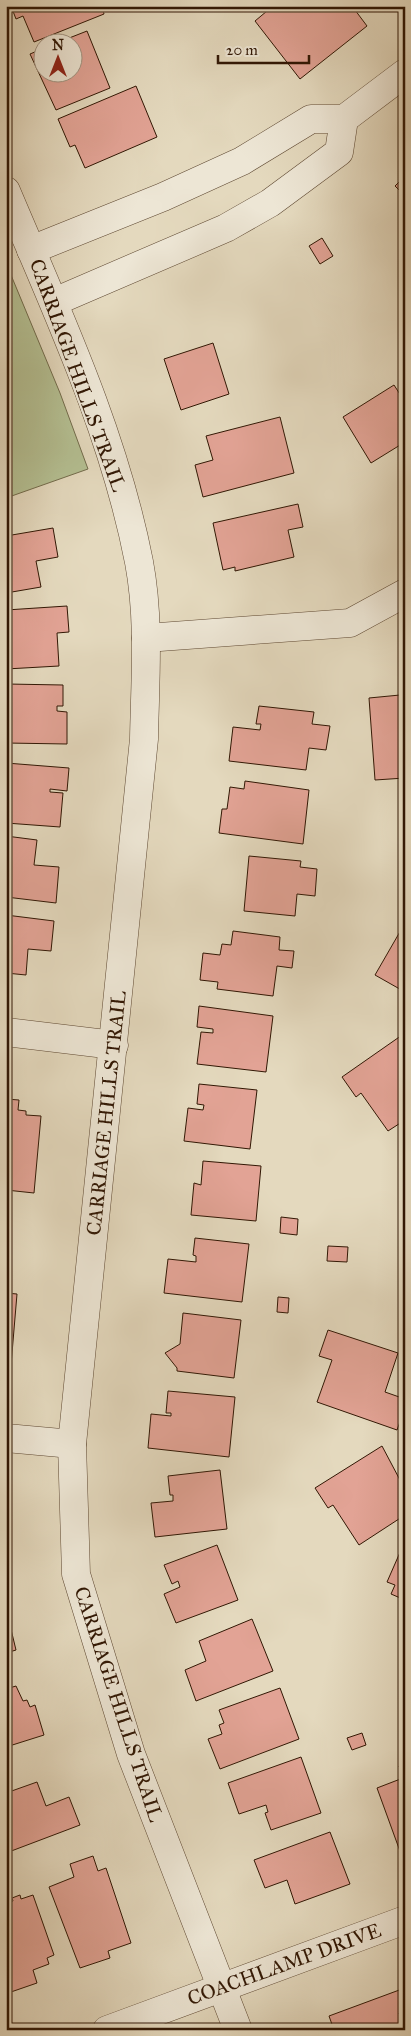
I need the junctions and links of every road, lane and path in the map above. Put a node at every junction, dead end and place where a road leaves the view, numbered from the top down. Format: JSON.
{"nodes":[{"id":1,"x":405,"y":73,"type":"edge"},
{"id":2,"x":344,"y":120,"type":"junction"},
{"id":3,"x":6,"y":191,"type":"edge"},
{"id":4,"x":31,"y":250,"type":"junction"},
{"id":5,"x":54,"y":302,"type":"junction"},
{"id":6,"x":405,"y":593,"type":"edge"},
{"id":7,"x":146,"y":638,"type":"junction"},
{"id":8,"x":6,"y":1032,"type":"edge"},
{"id":9,"x":114,"y":1045,"type":"junction"},
{"id":10,"x":6,"y":1438,"type":"edge"},
{"id":11,"x":72,"y":1444,"type":"junction"},
{"id":12,"x":405,"y":1920,"type":"edge"},
{"id":13,"x":222,"y":1987,"type":"junction"},
{"id":14,"x":108,"y":2030,"type":"edge"},
{"id":15,"x":238,"y":2030,"type":"edge"}],
"edges":[{"from":1,"to":2,"type":"street"},
{"from":2,"to":4,"type":"street"},
{"from":2,"to":5,"type":"street"},
{"from":3,"to":4,"type":"street","name":"CARRIAGE HILLS TRAIL"},
{"from":4,"to":5,"type":"street","name":"CARRIAGE HILLS TRAIL"},
{"from":5,"to":7,"type":"street","name":"CARRIAGE HILLS TRAIL"},
{"from":6,"to":7,"type":"street"},
{"from":7,"to":9,"type":"street","name":"CARRIAGE HILLS TRAIL"},
{"from":8,"to":9,"type":"street"},
{"from":9,"to":11,"type":"street","name":"CARRIAGE HILLS TRAIL"},
{"from":10,"to":11,"type":"street"},
{"from":11,"to":13,"type":"street","name":"CARRIAGE HILLS TRAIL"},
{"from":12,"to":13,"type":"street","name":"COACHLAMP DRIVE"},
{"from":13,"to":14,"type":"street","name":"COACHLAMP DRIVE"},
{"from":13,"to":15,"type":"street","name":"CARRIAGE HILLS TRAIL"}]}
